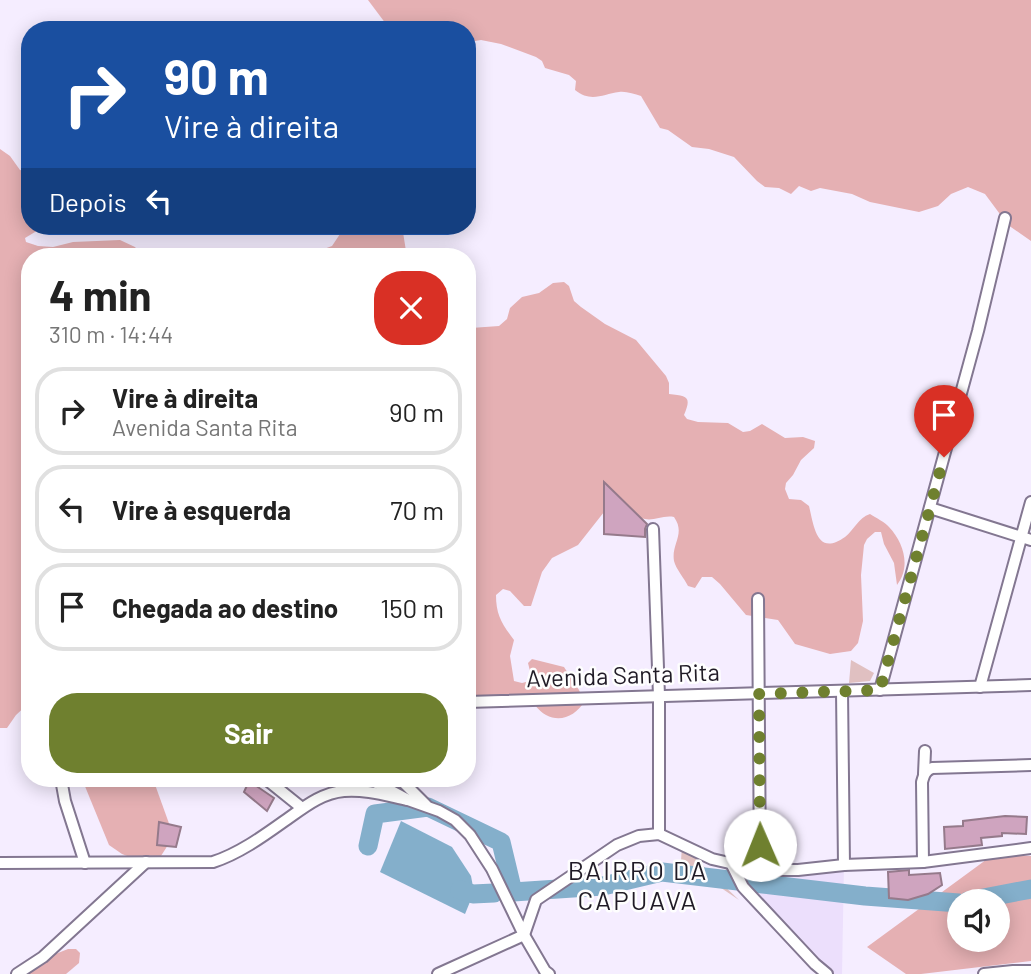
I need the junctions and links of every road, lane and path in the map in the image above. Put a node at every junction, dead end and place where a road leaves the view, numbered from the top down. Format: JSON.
{"nodes":[{"id":1,"x":1005,"y":218,"type":"dead end"},
{"id":2,"x":1031,"y":502,"type":"edge"},
{"id":3,"x":930,"y":508,"type":"junction"},
{"id":4,"x":653,"y":529,"type":"dead end"},
{"id":5,"x":1026,"y":539,"type":"edge"},
{"id":6,"x":758,"y":599,"type":"dead end"},
{"id":7,"x":1031,"y":685,"type":"edge"},
{"id":8,"x":980,"y":687,"type":"junction"},
{"id":9,"x":880,"y":690,"type":"junction"},
{"id":10,"x":842,"y":691,"type":"junction"},
{"id":11,"x":759,"y":694,"type":"junction"},
{"id":12,"x":659,"y":696,"type":"junction"},
{"id":13,"x":476,"y":702,"type":"edge"},
{"id":14,"x":925,"y":751,"type":"dead end"},
{"id":15,"x":1031,"y":765,"type":"edge"},
{"id":16,"x":924,"y":774,"type":"junction"},
{"id":17,"x":62,"y":787,"type":"edge"},
{"id":18,"x":276,"y":787,"type":"edge"},
{"id":19,"x":384,"y":787,"type":"edge"},
{"id":20,"x":408,"y":787,"type":"edge"},
{"id":21,"x":408,"y":800,"type":"junction"},
{"id":22,"x":428,"y":807,"type":"junction"},
{"id":23,"x":302,"y":808,"type":"junction"},
{"id":24,"x":659,"y":834,"type":"junction"},
{"id":25,"x":1031,"y":848,"type":"edge"},
{"id":26,"x":146,"y":862,"type":"junction"},
{"id":27,"x":923,"y":862,"type":"junction"},
{"id":28,"x":1,"y":863,"type":"edge"},
{"id":29,"x":85,"y":863,"type":"junction"},
{"id":30,"x":731,"y":863,"type":"junction"},
{"id":31,"x":844,"y":865,"type":"junction"},
{"id":32,"x":760,"y":870,"type":"junction"},
{"id":33,"x":524,"y":935,"type":"junction"},
{"id":34,"x":1031,"y":971,"type":"edge"},
{"id":35,"x":17,"y":974,"type":"edge"},
{"id":36,"x":438,"y":974,"type":"edge"},
{"id":37,"x":549,"y":974,"type":"edge"},
{"id":38,"x":827,"y":974,"type":"edge"},
{"id":39,"x":984,"y":974,"type":"edge"}],
"edges":[{"from":1,"to":3,"type":"street"},
{"from":2,"to":5,"type":"street"},
{"from":3,"to":5,"type":"street"},
{"from":3,"to":9,"type":"street"},
{"from":4,"to":12,"type":"street"},
{"from":5,"to":8,"type":"street"},
{"from":6,"to":11,"type":"street"},
{"from":7,"to":8,"type":"street","name":"Avenida Santa Rita"},
{"from":8,"to":9,"type":"street","name":"Avenida Santa Rita"},
{"from":9,"to":10,"type":"street","name":"Avenida Santa Rita"},
{"from":10,"to":11,"type":"street","name":"Avenida Santa Rita"},
{"from":10,"to":31,"type":"street"},
{"from":11,"to":12,"type":"street","name":"Avenida Santa Rita"},
{"from":11,"to":32,"type":"street"},
{"from":12,"to":13,"type":"street","name":"Avenida Santa Rita"},
{"from":12,"to":24,"type":"street"},
{"from":14,"to":16,"type":"street"},
{"from":15,"to":16,"type":"street"},
{"from":16,"to":27,"type":"street"},
{"from":17,"to":29,"type":"street"},
{"from":18,"to":23,"type":"street"},
{"from":19,"to":21,"type":"street"},
{"from":20,"to":22,"type":"street"},
{"from":21,"to":22,"type":"street"},
{"from":21,"to":23,"type":"street"},
{"from":22,"to":33,"type":"street"},
{"from":23,"to":26,"type":"street"},
{"from":24,"to":30,"type":"street"},
{"from":24,"to":33,"type":"street"},
{"from":25,"to":27,"type":"street"},
{"from":26,"to":29,"type":"street"},
{"from":26,"to":35,"type":"street"},
{"from":27,"to":31,"type":"street"},
{"from":28,"to":29,"type":"street"},
{"from":30,"to":32,"type":"street"},
{"from":30,"to":38,"type":"street"},
{"from":31,"to":32,"type":"street"},
{"from":33,"to":36,"type":"street"},
{"from":33,"to":37,"type":"street"},
{"from":34,"to":39,"type":"street"}]}
